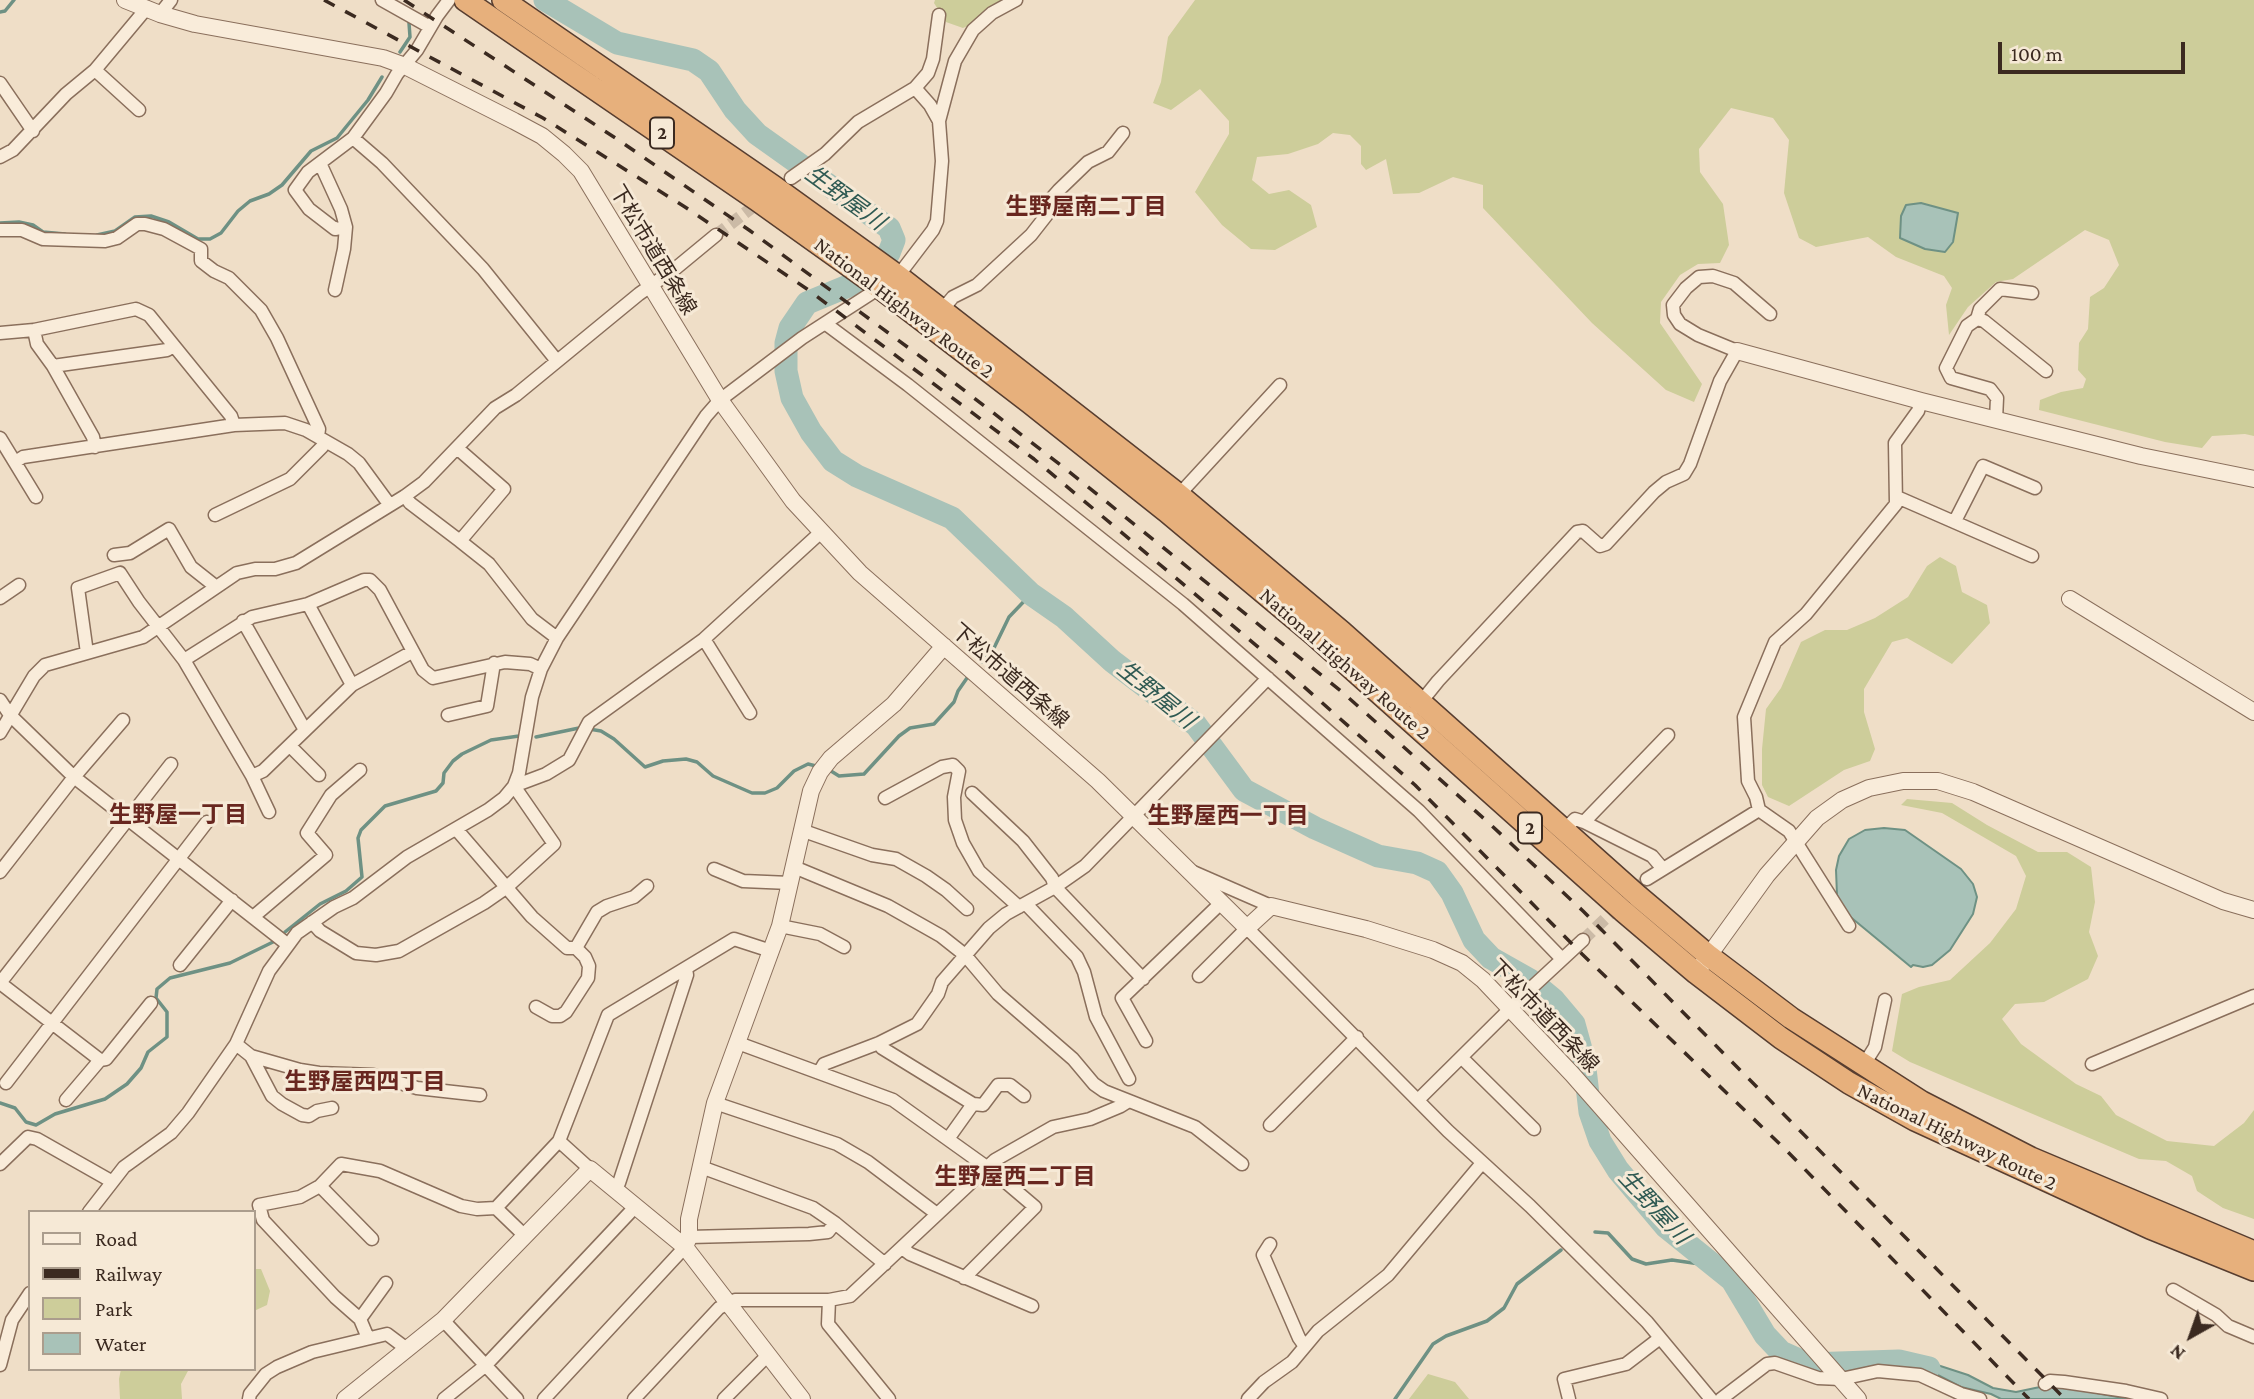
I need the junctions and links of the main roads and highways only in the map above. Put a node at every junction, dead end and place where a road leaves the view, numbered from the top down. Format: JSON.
{"nodes":[{"id":1,"x":465,"y":0,"type":"edge"},
{"id":2,"x":503,"y":0,"type":"edge"},
{"id":3,"x":877,"y":274,"type":"junction"},
{"id":4,"x":1172,"y":502,"type":"junction"},
{"id":5,"x":1414,"y":710,"type":"junction"},
{"id":6,"x":2254,"y":1252,"type":"edge"},
{"id":7,"x":2254,"y":1270,"type":"edge"}],
"edges":[{"from":1,"to":3,"type":"highway","name":"National Highway Route 2","number":"2"},
{"from":2,"to":3,"type":"highway","name":"National Highway Route 2","number":"2"},
{"from":3,"to":4,"type":"highway","name":"National Highway Route 2","number":"2"},
{"from":3,"to":4,"type":"highway","name":"National Highway Route 2","number":"2"},
{"from":4,"to":5,"type":"highway","name":"National Highway Route 2","number":"2"},
{"from":5,"to":6,"type":"highway","name":"National Highway Route 2","number":"2"},
{"from":5,"to":7,"type":"highway","name":"National Highway Route 2","number":"2"}]}
